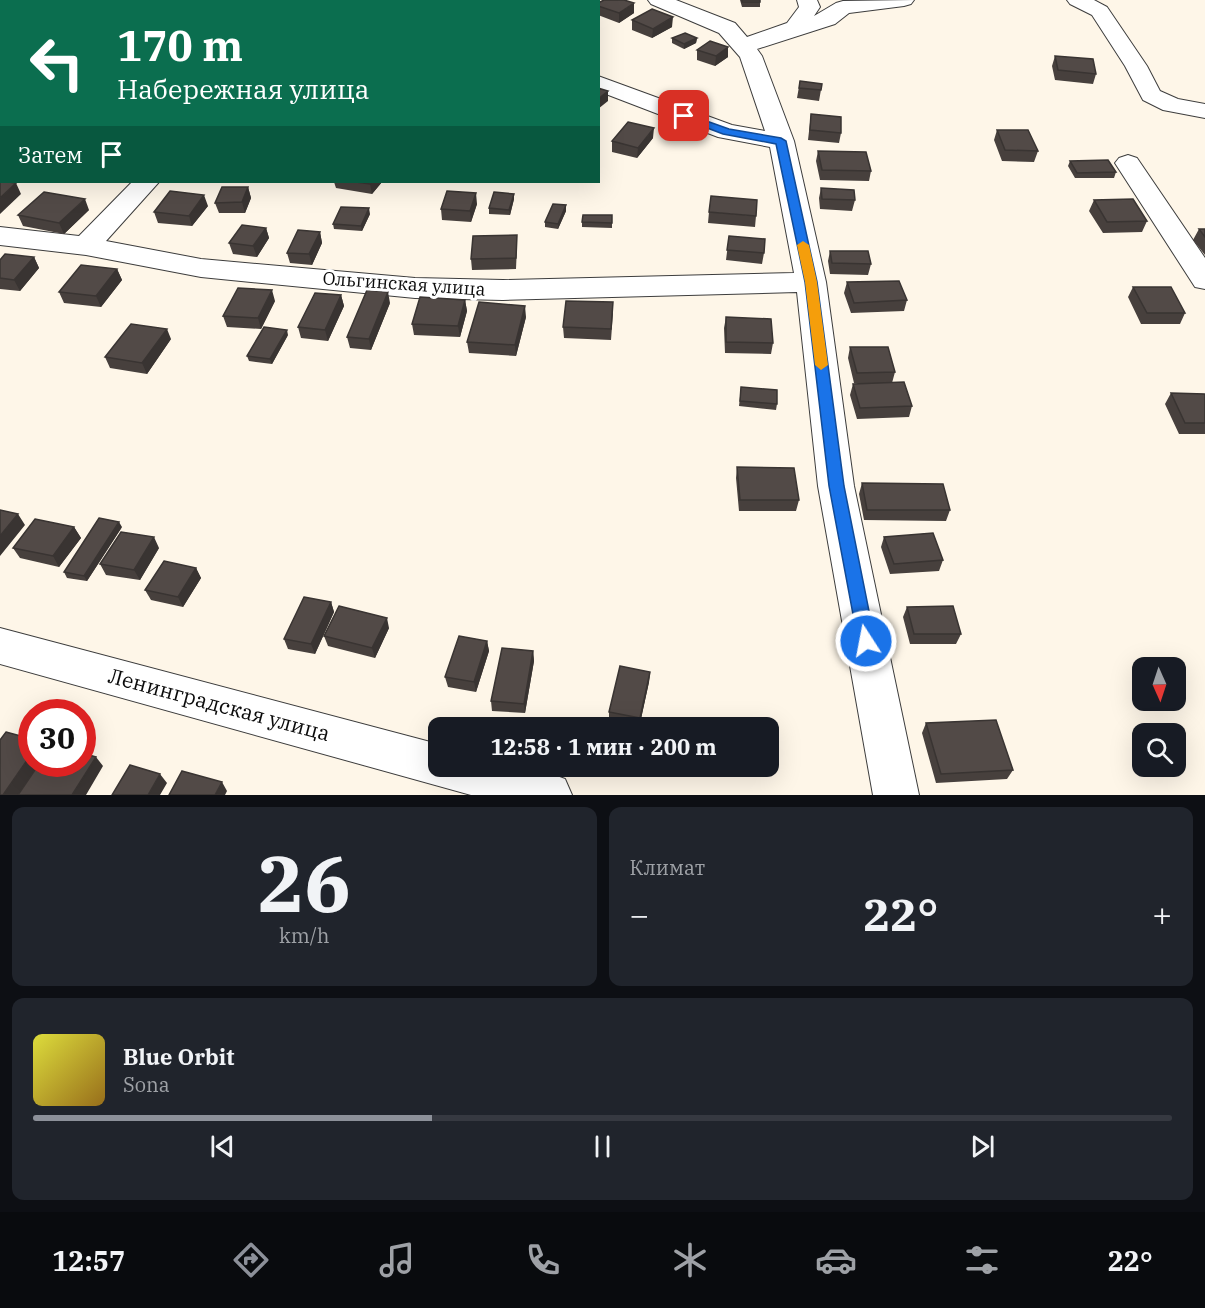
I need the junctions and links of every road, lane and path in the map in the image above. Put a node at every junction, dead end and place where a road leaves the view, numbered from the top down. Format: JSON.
{"nodes":[{"id":1,"x":658,"y":0,"type":"edge"},
{"id":2,"x":807,"y":0,"type":"edge"},
{"id":3,"x":904,"y":0,"type":"edge"},
{"id":4,"x":1080,"y":0,"type":"edge"},
{"id":5,"x":795,"y":28,"type":"junction"},
{"id":6,"x":743,"y":46,"type":"junction"},
{"id":7,"x":600,"y":84,"type":"edge"},
{"id":8,"x":1205,"y":111,"type":"edge"},
{"id":9,"x":781,"y":141,"type":"junction"},
{"id":10,"x":1128,"y":164,"type":"dead end"},
{"id":11,"x":145,"y":183,"type":"edge"},
{"id":12,"x":0,"y":236,"type":"edge"},
{"id":13,"x":86,"y":246,"type":"junction"},
{"id":14,"x":1205,"y":280,"type":"edge"},
{"id":15,"x":811,"y":282,"type":"junction"},
{"id":16,"x":0,"y":646,"type":"edge"},
{"id":17,"x":428,"y":762,"type":"edge"},
{"id":18,"x":484,"y":777,"type":"edge"},
{"id":19,"x":549,"y":795,"type":"edge"},
{"id":20,"x":896,"y":795,"type":"edge"}],
"edges":[{"from":1,"to":6,"type":"street"},
{"from":2,"to":5,"type":"street"},
{"from":3,"to":5,"type":"street"},
{"from":4,"to":8,"type":"street"},
{"from":5,"to":6,"type":"street"},
{"from":6,"to":9,"type":"street"},
{"from":7,"to":9,"type":"street"},
{"from":9,"to":15,"type":"street"},
{"from":10,"to":14,"type":"street"},
{"from":11,"to":13,"type":"street"},
{"from":12,"to":13,"type":"street","name":"Ольгинская улица"},
{"from":13,"to":15,"type":"street","name":"Ольгинская улица"},
{"from":15,"to":20,"type":"street"},
{"from":16,"to":17,"type":"street","name":"Ленинградская улица"},
{"from":18,"to":19,"type":"street"}]}
